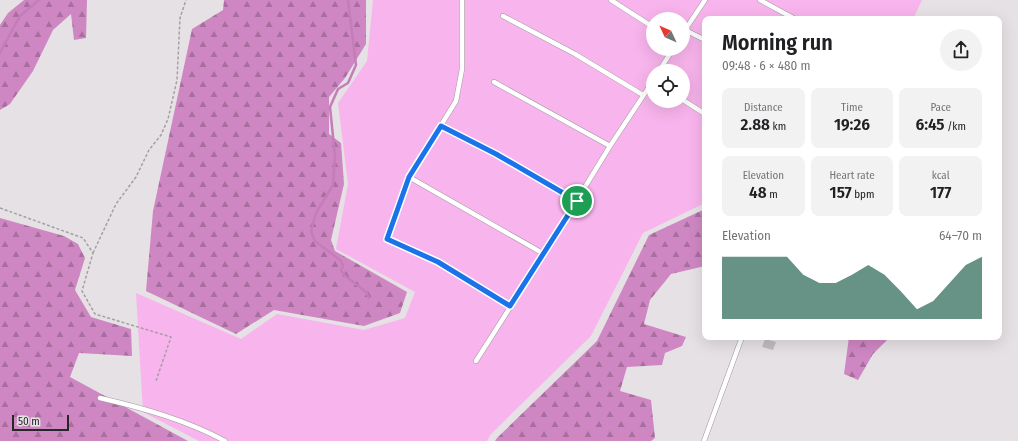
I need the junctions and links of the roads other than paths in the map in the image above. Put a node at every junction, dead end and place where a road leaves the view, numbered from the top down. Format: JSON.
{"nodes":[{"id":1,"x":462,"y":0,"type":"edge"},
{"id":2,"x":611,"y":0,"type":"edge"},
{"id":3,"x":705,"y":0,"type":"edge"},
{"id":4,"x":760,"y":0,"type":"edge"},
{"id":5,"x":503,"y":16,"type":"dead end"},
{"id":6,"x":789,"y":16,"type":"edge"},
{"id":7,"x":646,"y":22,"type":"edge"},
{"id":8,"x":690,"y":22,"type":"edge"},
{"id":9,"x":690,"y":34,"type":"edge"},
{"id":10,"x":702,"y":39,"type":"edge"},
{"id":11,"x":494,"y":82,"type":"dead end"},
{"id":12,"x":646,"y":91,"type":"edge"},
{"id":13,"x":643,"y":95,"type":"junction"},
{"id":14,"x":690,"y":104,"type":"edge"},
{"id":15,"x":702,"y":112,"type":"edge"},
{"id":16,"x":441,"y":126,"type":"junction"},
{"id":17,"x":610,"y":146,"type":"junction"},
{"id":18,"x":409,"y":177,"type":"junction"},
{"id":19,"x":577,"y":201,"type":"junction"},
{"id":20,"x":544,"y":254,"type":"junction"},
{"id":21,"x":510,"y":306,"type":"junction"},
{"id":22,"x":741,"y":340,"type":"edge"},
{"id":23,"x":476,"y":362,"type":"dead end"},
{"id":24,"x":100,"y":398,"type":"dead end"},
{"id":25,"x":225,"y":441,"type":"edge"},
{"id":26,"x":704,"y":441,"type":"edge"}],
"edges":[{"from":1,"to":16,"type":"lane"},
{"from":2,"to":7,"type":"lane"},
{"from":3,"to":8,"type":"lane"},
{"from":4,"to":6,"type":"lane"},
{"from":5,"to":13,"type":"lane"},
{"from":9,"to":10,"type":"lane"},
{"from":11,"to":17,"type":"lane"},
{"from":12,"to":13,"type":"lane"},
{"from":13,"to":17,"type":"lane"},
{"from":14,"to":15,"type":"lane"},
{"from":16,"to":18,"type":"lane"},
{"from":16,"to":19,"type":"lane"},
{"from":17,"to":19,"type":"lane"},
{"from":18,"to":20,"type":"lane"},
{"from":18,"to":21,"type":"lane"},
{"from":19,"to":20,"type":"lane"},
{"from":20,"to":21,"type":"lane"},
{"from":21,"to":23,"type":"lane"},
{"from":22,"to":26,"type":"lane"},
{"from":24,"to":25,"type":"lane"}]}
